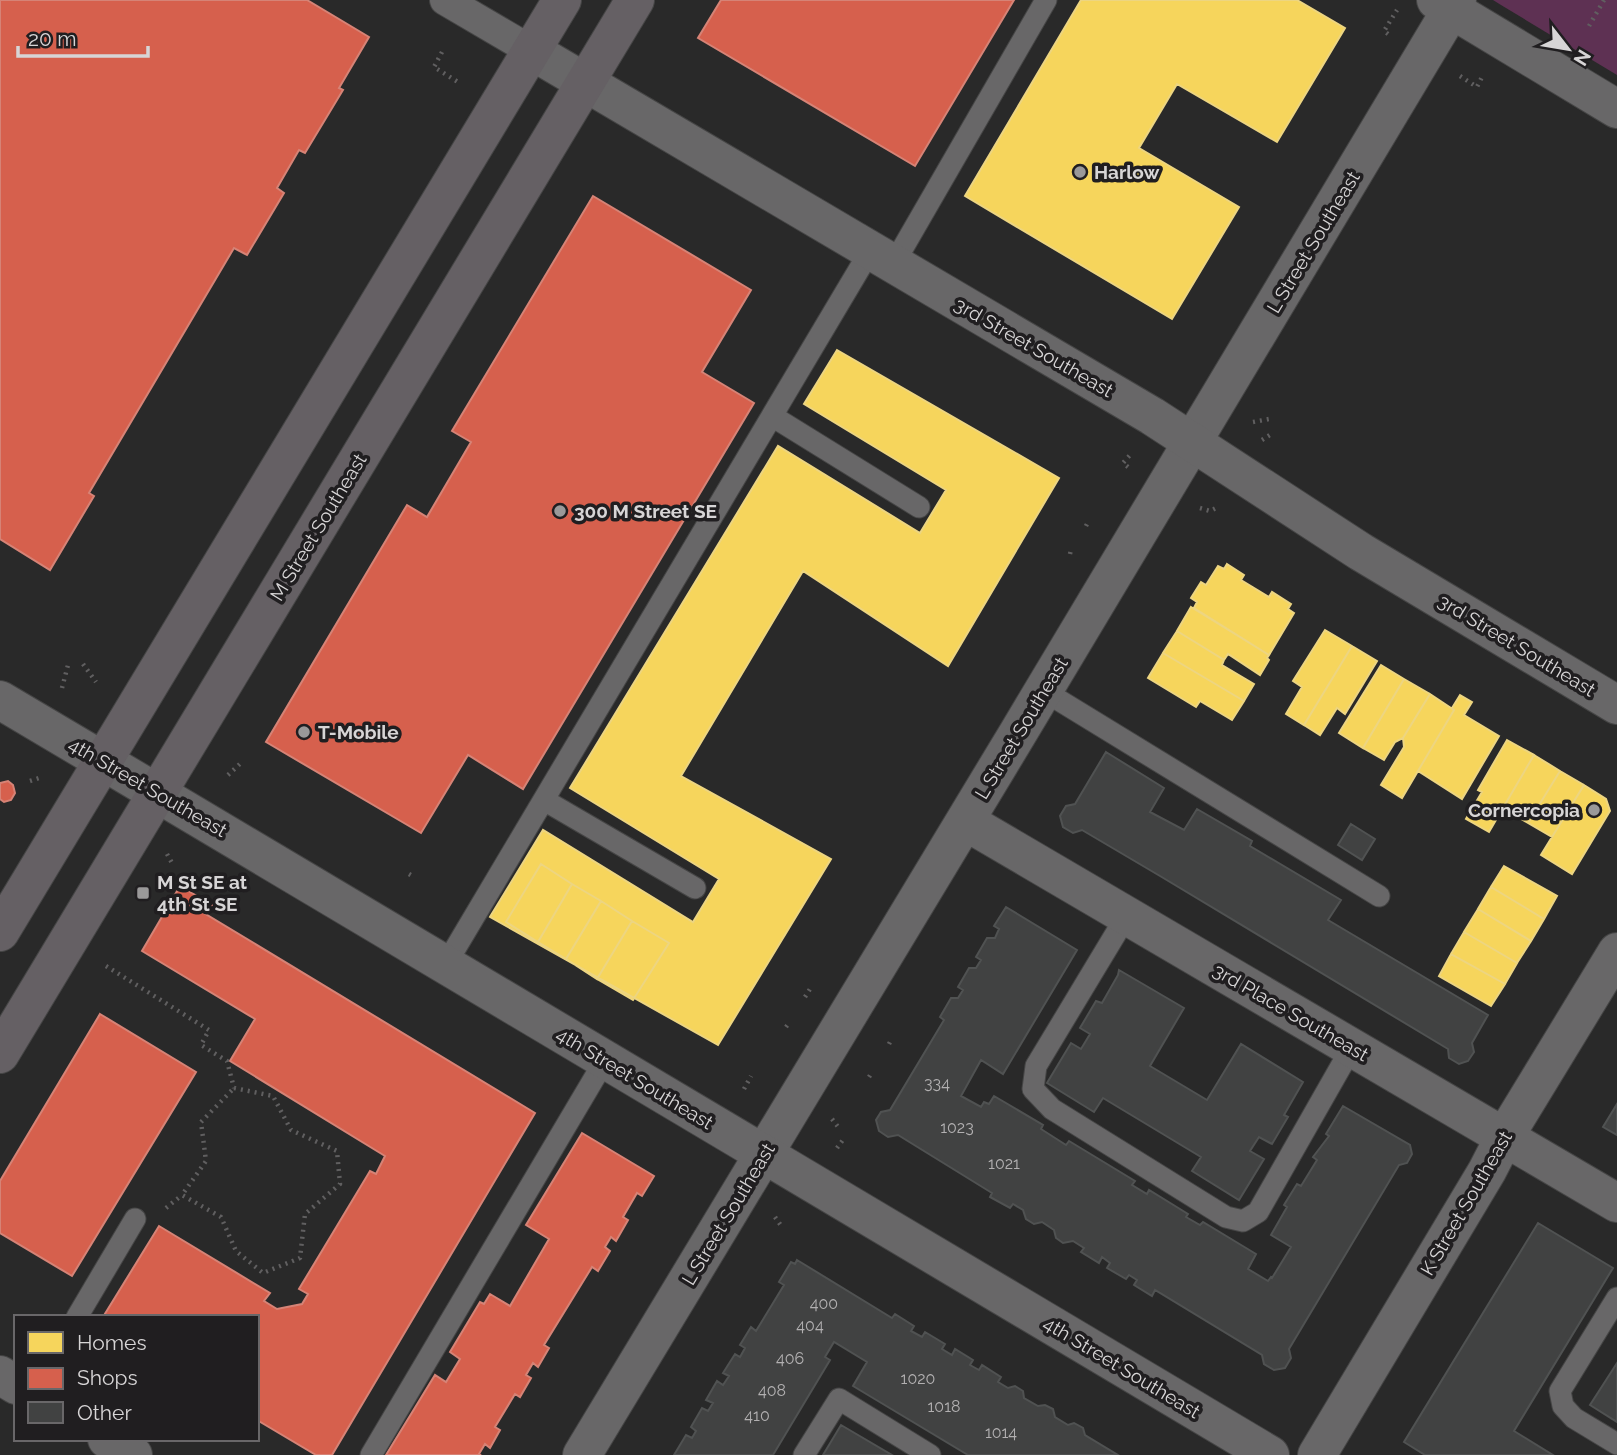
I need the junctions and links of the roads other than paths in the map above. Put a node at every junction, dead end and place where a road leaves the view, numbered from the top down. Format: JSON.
{"nodes":[{"id":1,"x":445,"y":0,"type":"edge"},
{"id":2,"x":562,"y":0,"type":"edge"},
{"id":3,"x":635,"y":0,"type":"edge"},
{"id":4,"x":1046,"y":0,"type":"edge"},
{"id":5,"x":1436,"y":4,"type":"edge"},
{"id":6,"x":532,"y":51,"type":"junction"},
{"id":7,"x":585,"y":82,"type":"junction"},
{"id":8,"x":1617,"y":109,"type":"edge"},
{"id":9,"x":882,"y":258,"type":"junction"},
{"id":10,"x":772,"y":416,"type":"junction"},
{"id":11,"x":1194,"y":442,"type":"junction"},
{"id":12,"x":919,"y":507,"type":"dead end"},
{"id":13,"x":1044,"y":691,"type":"junction"},
{"id":14,"x":0,"y":700,"type":"edge"},
{"id":15,"x":1617,"y":705,"type":"edge"},
{"id":16,"x":103,"y":761,"type":"junction"},
{"id":17,"x":158,"y":793,"type":"junction"},
{"id":18,"x":544,"y":800,"type":"junction"},
{"id":19,"x":965,"y":821,"type":"junction"},
{"id":20,"x":695,"y":888,"type":"dead end"},
{"id":21,"x":1378,"y":896,"type":"dead end"},
{"id":22,"x":1127,"y":915,"type":"junction"},
{"id":23,"x":0,"y":932,"type":"edge"},
{"id":24,"x":1617,"y":952,"type":"edge"},
{"id":25,"x":446,"y":964,"type":"junction"},
{"id":26,"x":1352,"y":1048,"type":"junction"},
{"id":27,"x":0,"y":1054,"type":"edge"},
{"id":28,"x":605,"y":1060,"type":"junction"},
{"id":29,"x":1505,"y":1136,"type":"junction"},
{"id":30,"x":765,"y":1154,"type":"junction"},
{"id":31,"x":1617,"y":1203,"type":"edge"},
{"id":32,"x":135,"y":1219,"type":"dead end"},
{"id":33,"x":1617,"y":1298,"type":"edge"},
{"id":34,"x":78,"y":1315,"type":"edge"},
{"id":35,"x":110,"y":1441,"type":"edge"},
{"id":36,"x":1617,"y":1444,"type":"edge"},
{"id":37,"x":133,"y":1455,"type":"edge"},
{"id":38,"x":371,"y":1455,"type":"edge"},
{"id":39,"x":582,"y":1455,"type":"edge"},
{"id":40,"x":804,"y":1455,"type":"edge"},
{"id":41,"x":930,"y":1455,"type":"edge"},
{"id":42,"x":1270,"y":1455,"type":"edge"},
{"id":43,"x":1317,"y":1455,"type":"edge"}],
"edges":[{"from":1,"to":6,"type":"street","name":"3rd Street Southeast"},
{"from":2,"to":6,"type":"main road"},
{"from":3,"to":7,"type":"main road","name":"M Street Southeast"},
{"from":4,"to":9,"type":"lane"},
{"from":5,"to":8,"type":"street"},
{"from":5,"to":11,"type":"street","name":"L Street Southeast"},
{"from":6,"to":7,"type":"street","name":"3rd Street Southeast"},
{"from":6,"to":16,"type":"main road"},
{"from":7,"to":9,"type":"street","name":"3rd Street Southeast"},
{"from":7,"to":17,"type":"main road","name":"M Street Southeast"},
{"from":9,"to":10,"type":"lane"},
{"from":9,"to":11,"type":"street","name":"3rd Street Southeast"},
{"from":10,"to":12,"type":"lane"},
{"from":10,"to":18,"type":"lane"},
{"from":11,"to":13,"type":"street","name":"L Street Southeast"},
{"from":11,"to":15,"type":"street","name":"3rd Street Southeast"},
{"from":13,"to":19,"type":"street","name":"L Street Southeast"},
{"from":13,"to":21,"type":"lane"},
{"from":14,"to":16,"type":"street","name":"4th Street Southeast"},
{"from":16,"to":17,"type":"street","name":"4th Street Southeast"},
{"from":16,"to":23,"type":"main road"},
{"from":17,"to":25,"type":"street","name":"4th Street Southeast"},
{"from":17,"to":27,"type":"main road","name":"M Street Southeast"},
{"from":18,"to":20,"type":"lane"},
{"from":18,"to":25,"type":"lane"},
{"from":19,"to":22,"type":"street","name":"3rd Place Southeast"},
{"from":19,"to":30,"type":"street","name":"L Street Southeast"},
{"from":22,"to":26,"type":"street","name":"3rd Place Southeast"},
{"from":22,"to":26,"type":"lane"},
{"from":24,"to":29,"type":"street","name":"K Street Southeast"},
{"from":25,"to":28,"type":"street","name":"4th Street Southeast"},
{"from":26,"to":29,"type":"street","name":"3rd Place Southeast"},
{"from":28,"to":30,"type":"street","name":"4th Street Southeast"},
{"from":28,"to":38,"type":"lane"},
{"from":29,"to":31,"type":"street","name":"3rd Place Southeast"},
{"from":29,"to":43,"type":"street","name":"K Street Southeast"},
{"from":30,"to":39,"type":"street","name":"L Street Southeast"},
{"from":30,"to":42,"type":"street","name":"4th Street Southeast"},
{"from":32,"to":34,"type":"lane"},
{"from":33,"to":36,"type":"lane"},
{"from":35,"to":37,"type":"street"},
{"from":40,"to":41,"type":"lane"}]}
